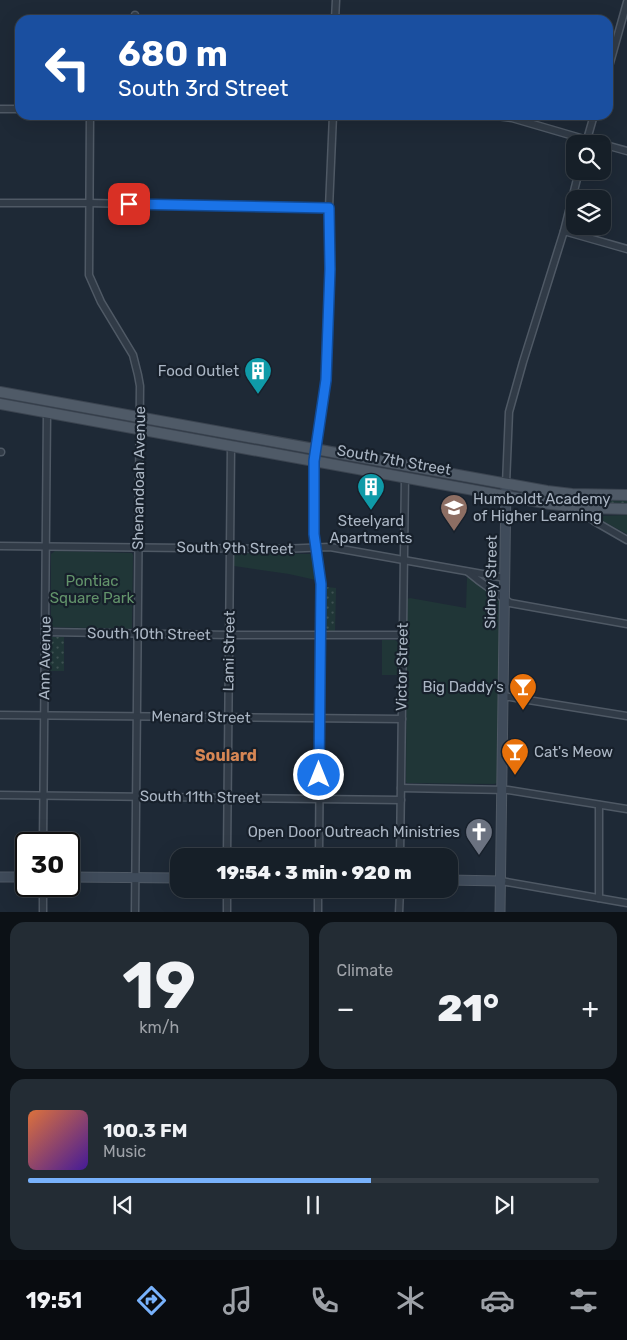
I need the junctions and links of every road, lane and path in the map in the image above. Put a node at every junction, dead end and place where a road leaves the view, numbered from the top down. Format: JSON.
{"nodes":[{"id":1,"x":336,"y":0,"type":"edge"},
{"id":2,"x":627,"y":2,"type":"edge"},
{"id":3,"x":335,"y":15,"type":"edge"},
{"id":4,"x":615,"y":44,"type":"joint"},
{"id":5,"x":613,"y":51,"type":"edge"},
{"id":6,"x":0,"y":109,"type":"edge"},
{"id":7,"x":15,"y":109,"type":"edge"},
{"id":8,"x":90,"y":120,"type":"edge"},
{"id":9,"x":333,"y":120,"type":"edge"},
{"id":10,"x":518,"y":120,"type":"edge"},
{"id":11,"x":593,"y":120,"type":"edge"},
{"id":12,"x":588,"y":135,"type":"edge"},
{"id":13,"x":566,"y":136,"type":"edge"},
{"id":14,"x":611,"y":147,"type":"edge"},
{"id":15,"x":627,"y":151,"type":"edge"},
{"id":16,"x":577,"y":180,"type":"edge"},
{"id":17,"x":0,"y":203,"type":"edge"},
{"id":18,"x":89,"y":203,"type":"junction"},
{"id":19,"x":329,"y":208,"type":"junction"},
{"id":20,"x":564,"y":231,"type":"junction"},
{"id":21,"x":627,"y":249,"type":"edge"},
{"id":22,"x":0,"y":392,"type":"edge"},
{"id":23,"x":0,"y":404,"type":"edge"},
{"id":24,"x":47,"y":413,"type":"junction"},
{"id":25,"x":139,"y":418,"type":"junction"},
{"id":26,"x":139,"y":430,"type":"junction"},
{"id":27,"x":230,"y":446,"type":"junction"},
{"id":28,"x":316,"y":450,"type":"junction"},
{"id":29,"x":314,"y":461,"type":"junction"},
{"id":30,"x":404,"y":478,"type":"junction"},
{"id":31,"x":506,"y":484,"type":"junction"},
{"id":32,"x":627,"y":495,"type":"edge"},
{"id":33,"x":506,"y":496,"type":"junction"},
{"id":34,"x":577,"y":508,"type":"junction"},
{"id":35,"x":627,"y":509,"type":"edge"},
{"id":36,"x":627,"y":540,"type":"edge"},
{"id":37,"x":0,"y":546,"type":"edge"},
{"id":38,"x":46,"y":546,"type":"junction"},
{"id":39,"x":138,"y":547,"type":"junction"},
{"id":40,"x":230,"y":548,"type":"junction"},
{"id":41,"x":316,"y":548,"type":"junction"},
{"id":42,"x":404,"y":560,"type":"junction"},
{"id":43,"x":468,"y":571,"type":"junction"},
{"id":44,"x":505,"y":578,"type":"junction"},
{"id":45,"x":505,"y":599,"type":"junction"},
{"id":46,"x":627,"y":624,"type":"edge"},
{"id":47,"x":45,"y":632,"type":"junction"},
{"id":48,"x":137,"y":633,"type":"junction"},
{"id":49,"x":230,"y":635,"type":"junction"},
{"id":50,"x":321,"y":635,"type":"junction"},
{"id":51,"x":403,"y":635,"type":"junction"},
{"id":52,"x":503,"y":696,"type":"junction"},
{"id":53,"x":0,"y":715,"type":"edge"},
{"id":54,"x":44,"y":716,"type":"junction"},
{"id":55,"x":136,"y":716,"type":"junction"},
{"id":56,"x":627,"y":716,"type":"edge"},
{"id":57,"x":228,"y":717,"type":"junction"},
{"id":58,"x":320,"y":718,"type":"junction"},
{"id":59,"x":402,"y":719,"type":"junction"},
{"id":60,"x":401,"y":788,"type":"junction"},
{"id":61,"x":502,"y":789,"type":"junction"},
{"id":62,"x":0,"y":795,"type":"edge"},
{"id":63,"x":44,"y":796,"type":"junction"},
{"id":64,"x":136,"y":796,"type":"junction"},
{"id":65,"x":228,"y":798,"type":"junction"},
{"id":66,"x":319,"y":798,"type":"junction"},
{"id":67,"x":401,"y":800,"type":"junction"},
{"id":68,"x":599,"y":805,"type":"junction"},
{"id":69,"x":627,"y":809,"type":"edge"},
{"id":70,"x":43,"y":832,"type":"edge"},
{"id":71,"x":228,"y":848,"type":"edge"},
{"id":72,"x":318,"y":848,"type":"edge"},
{"id":73,"x":400,"y":848,"type":"edge"},
{"id":74,"x":0,"y":877,"type":"edge"},
{"id":75,"x":15,"y":877,"type":"edge"},
{"id":76,"x":80,"y":877,"type":"edge"},
{"id":77,"x":135,"y":878,"type":"junction"},
{"id":78,"x":170,"y":878,"type":"edge"},
{"id":79,"x":458,"y":880,"type":"edge"},
{"id":80,"x":501,"y":881,"type":"junction"},
{"id":81,"x":43,"y":897,"type":"edge"},
{"id":82,"x":227,"y":898,"type":"edge"},
{"id":83,"x":318,"y":898,"type":"edge"},
{"id":84,"x":400,"y":898,"type":"edge"},
{"id":85,"x":599,"y":898,"type":"junction"},
{"id":86,"x":627,"y":903,"type":"edge"},
{"id":87,"x":43,"y":912,"type":"edge"},
{"id":88,"x":135,"y":912,"type":"edge"},
{"id":89,"x":227,"y":912,"type":"edge"},
{"id":90,"x":318,"y":912,"type":"edge"},
{"id":91,"x":400,"y":912,"type":"edge"},
{"id":92,"x":500,"y":912,"type":"edge"}],
"edges":[{"from":1,"to":3,"type":"street"},
{"from":2,"to":4,"type":"street"},
{"from":4,"to":5,"type":"street"},
{"from":6,"to":7,"type":"street"},
{"from":8,"to":18,"type":"street","name":"Shenandoah Avenue"},
{"from":9,"to":19,"type":"street"},
{"from":10,"to":13,"type":"street"},
{"from":11,"to":12,"type":"street"},
{"from":14,"to":15,"type":"street"},
{"from":16,"to":20,"type":"street","name":"Sidney Street"},
{"from":17,"to":18,"type":"street"},
{"from":18,"to":19,"type":"street"},
{"from":18,"to":25,"type":"street","name":"Shenandoah Avenue"},
{"from":19,"to":28,"type":"street"},
{"from":20,"to":21,"type":"street"},
{"from":20,"to":31,"type":"street","name":"Sidney Street"},
{"from":22,"to":25,"type":"main road","name":"South 7th Street"},
{"from":23,"to":24,"type":"main road","name":"South 7th Street"},
{"from":24,"to":26,"type":"main road","name":"South 7th Street"},
{"from":24,"to":38,"type":"street","name":"Ann Avenue"},
{"from":25,"to":26,"type":"street","name":"Shenandoah Avenue"},
{"from":25,"to":28,"type":"main road","name":"South 7th Street"},
{"from":26,"to":27,"type":"main road","name":"South 7th Street"},
{"from":26,"to":39,"type":"street","name":"Shenandoah Avenue"},
{"from":27,"to":29,"type":"main road","name":"South 7th Street"},
{"from":27,"to":40,"type":"street","name":"Lami Street"},
{"from":28,"to":29,"type":"street"},
{"from":28,"to":31,"type":"main road","name":"South 7th Street"},
{"from":29,"to":30,"type":"main road","name":"South 7th Street"},
{"from":29,"to":41,"type":"street"},
{"from":30,"to":33,"type":"main road","name":"South 7th Street"},
{"from":30,"to":42,"type":"street","name":"Victor Street"},
{"from":31,"to":32,"type":"main road","name":"South 7th Street"},
{"from":31,"to":33,"type":"street","name":"Sidney Street"},
{"from":33,"to":34,"type":"main road","name":"South 7th Street"},
{"from":33,"to":44,"type":"street","name":"Sidney Street"},
{"from":34,"to":35,"type":"main road"},
{"from":34,"to":36,"type":"street","name":"South 7th Street"},
{"from":37,"to":38,"type":"street","name":"South 9th Street"},
{"from":38,"to":39,"type":"street","name":"South 9th Street"},
{"from":38,"to":47,"type":"street","name":"Ann Avenue"},
{"from":39,"to":40,"type":"street","name":"South 9th Street"},
{"from":39,"to":48,"type":"street","name":"Shenandoah Avenue"},
{"from":40,"to":41,"type":"street","name":"South 9th Street"},
{"from":40,"to":49,"type":"street","name":"Lami Street"},
{"from":41,"to":42,"type":"street","name":"South 9th Street"},
{"from":41,"to":50,"type":"street"},
{"from":42,"to":43,"type":"street","name":"South 9th Street"},
{"from":42,"to":51,"type":"street","name":"Victor Street"},
{"from":43,"to":44,"type":"street","name":"South 9th Street"},
{"from":43,"to":45,"type":"street","name":"South 9th Street"},
{"from":44,"to":45,"type":"street","name":"Sidney Street"},
{"from":45,"to":46,"type":"street","name":"South 9th Street"},
{"from":45,"to":52,"type":"street","name":"Sidney Street"},
{"from":47,"to":48,"type":"street","name":"South 10th Street"},
{"from":47,"to":54,"type":"street","name":"Ann Avenue"},
{"from":48,"to":49,"type":"street","name":"South 10th Street"},
{"from":48,"to":55,"type":"street","name":"Shenandoah Avenue"},
{"from":49,"to":50,"type":"street","name":"South 10th Street"},
{"from":49,"to":57,"type":"street","name":"Lami Street"},
{"from":50,"to":51,"type":"street","name":"South 10th Street"},
{"from":50,"to":58,"type":"street"},
{"from":51,"to":59,"type":"street","name":"Victor Street"},
{"from":52,"to":56,"type":"street"},
{"from":52,"to":61,"type":"street","name":"Sidney Street"},
{"from":53,"to":54,"type":"street","name":"Menard Street"},
{"from":54,"to":55,"type":"street","name":"Menard Street"},
{"from":54,"to":63,"type":"street","name":"Ann Avenue"},
{"from":55,"to":57,"type":"street","name":"Menard Street"},
{"from":55,"to":64,"type":"street","name":"Shenandoah Avenue"},
{"from":57,"to":58,"type":"street","name":"Menard Street"},
{"from":57,"to":65,"type":"street","name":"Lami Street"},
{"from":58,"to":59,"type":"street","name":"Menard Street"},
{"from":58,"to":66,"type":"street"},
{"from":59,"to":60,"type":"street","name":"Victor Street"},
{"from":60,"to":61,"type":"street"},
{"from":60,"to":67,"type":"street","name":"Victor Street"},
{"from":61,"to":68,"type":"street"},
{"from":61,"to":80,"type":"street","name":"Sidney Street"},
{"from":62,"to":63,"type":"street","name":"South 11th Street"},
{"from":63,"to":64,"type":"street","name":"South 11th Street"},
{"from":63,"to":70,"type":"street","name":"Ann Avenue"},
{"from":64,"to":65,"type":"street","name":"South 11th Street"},
{"from":64,"to":77,"type":"street","name":"Shenandoah Avenue"},
{"from":65,"to":66,"type":"street","name":"South 11th Street"},
{"from":65,"to":71,"type":"street","name":"Lami Street"},
{"from":66,"to":67,"type":"street","name":"South 11th Street"},
{"from":66,"to":72,"type":"street"},
{"from":67,"to":73,"type":"street","name":"Victor Street"},
{"from":68,"to":69,"type":"street"},
{"from":68,"to":85,"type":"street"},
{"from":74,"to":75,"type":"street"},
{"from":76,"to":77,"type":"street"},
{"from":77,"to":78,"type":"street"},
{"from":77,"to":88,"type":"street","name":"Shenandoah Avenue"},
{"from":79,"to":80,"type":"street"},
{"from":80,"to":85,"type":"street"},
{"from":80,"to":92,"type":"street","name":"Sidney Street"},
{"from":81,"to":87,"type":"street"},
{"from":82,"to":89,"type":"street"},
{"from":83,"to":90,"type":"street"},
{"from":84,"to":91,"type":"street"},
{"from":85,"to":86,"type":"street"}]}
